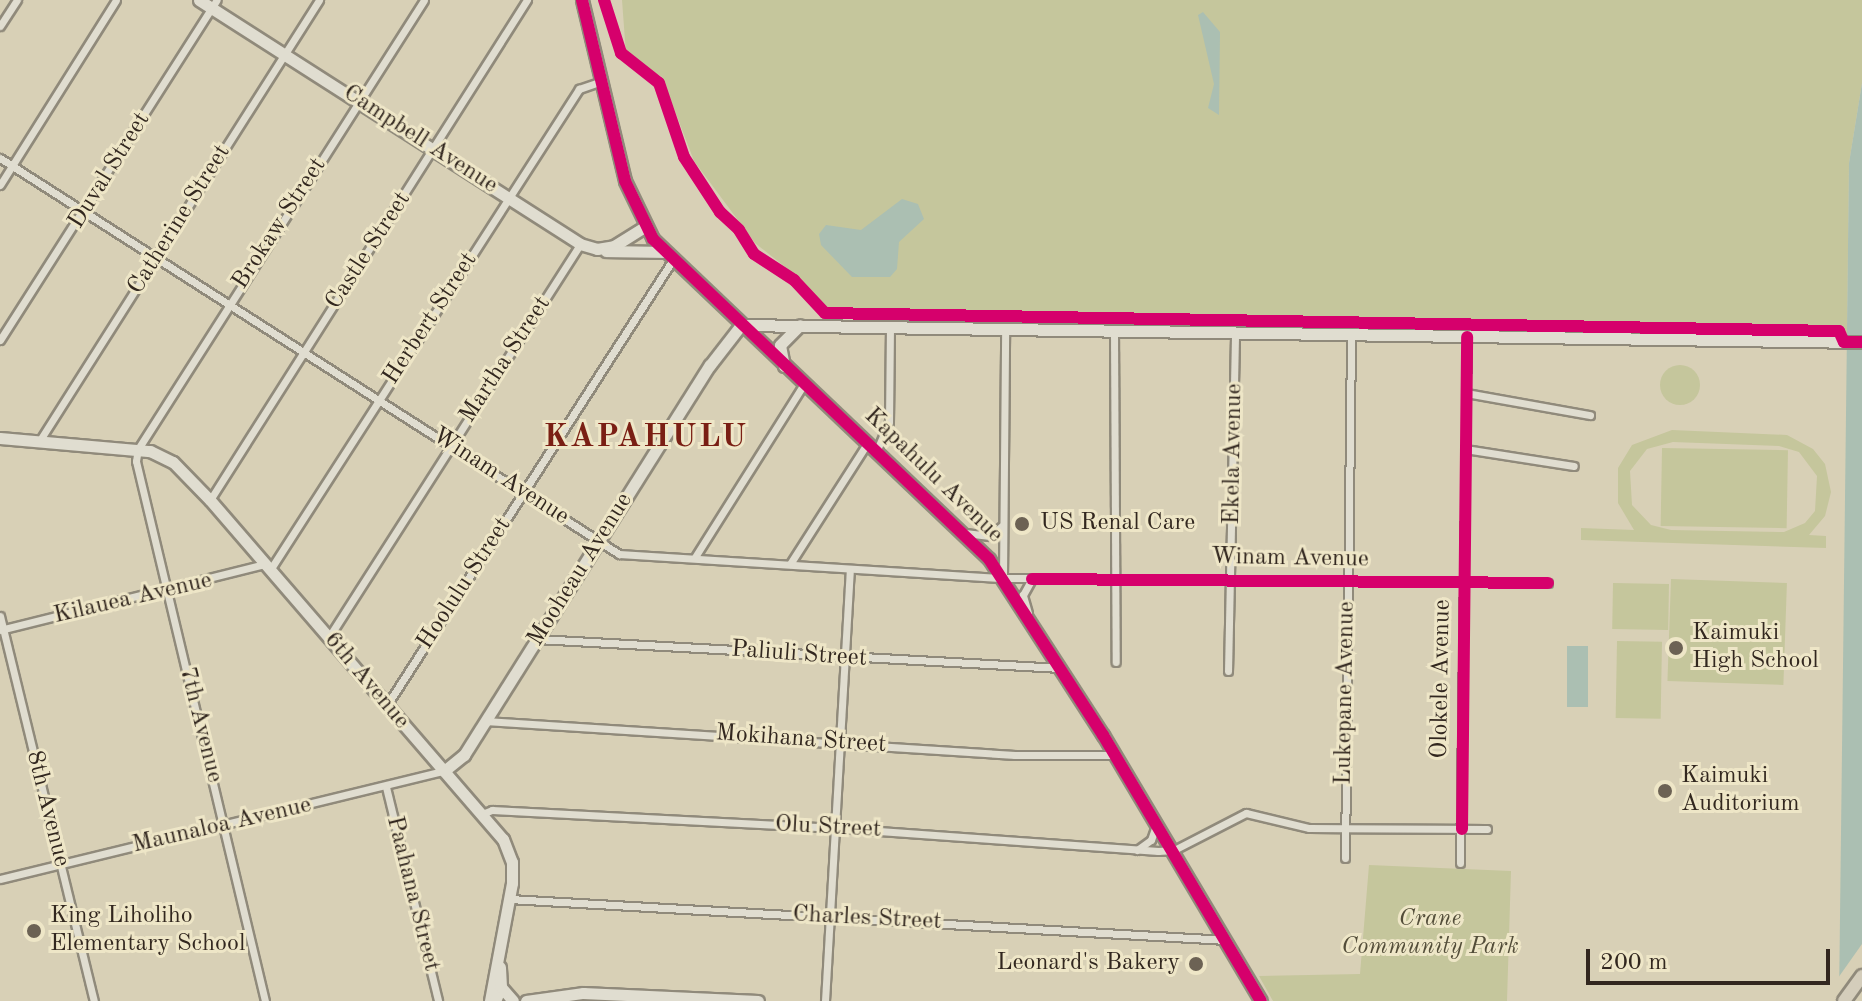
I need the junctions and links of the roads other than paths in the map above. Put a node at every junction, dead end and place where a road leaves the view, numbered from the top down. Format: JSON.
{"nodes":[{"id":1,"x":17,"y":0,"type":"edge"},
{"id":2,"x":116,"y":0,"type":"edge"},
{"id":3,"x":199,"y":0,"type":"edge"},
{"id":4,"x":319,"y":0,"type":"edge"},
{"id":5,"x":424,"y":0,"type":"edge"},
{"id":6,"x":527,"y":0,"type":"edge"},
{"id":7,"x":582,"y":0,"type":"edge"},
{"id":8,"x":214,"y":4,"type":"edge"},
{"id":9,"x":0,"y":26,"type":"edge"},
{"id":10,"x":284,"y":54,"type":"junction"},
{"id":11,"x":602,"y":81,"type":"junction"},
{"id":12,"x":360,"y":101,"type":"junction"},
{"id":13,"x":435,"y":149,"type":"junction"},
{"id":14,"x":0,"y":158,"type":"edge"},
{"id":15,"x":12,"y":166,"type":"junction"},
{"id":16,"x":0,"y":185,"type":"edge"},
{"id":17,"x":509,"y":197,"type":"junction"},
{"id":18,"x":84,"y":213,"type":"junction"},
{"id":19,"x":645,"y":227,"type":"junction"},
{"id":20,"x":580,"y":244,"type":"junction"},
{"id":21,"x":597,"y":249,"type":"junction"},
{"id":22,"x":668,"y":256,"type":"junction"},
{"id":23,"x":156,"y":259,"type":"junction"},
{"id":24,"x":228,"y":305,"type":"junction"},
{"id":25,"x":801,"y":324,"type":"junction"},
{"id":26,"x":741,"y":325,"type":"junction"},
{"id":27,"x":890,"y":327,"type":"junction"},
{"id":28,"x":1005,"y":329,"type":"junction"},
{"id":29,"x":1114,"y":333,"type":"junction"},
{"id":30,"x":1235,"y":334,"type":"junction"},
{"id":31,"x":1351,"y":337,"type":"junction"},
{"id":32,"x":1467,"y":337,"type":"junction"},
{"id":33,"x":0,"y":340,"type":"edge"},
{"id":34,"x":1862,"y":342,"type":"edge"},
{"id":35,"x":304,"y":352,"type":"junction"},
{"id":36,"x":784,"y":366,"type":"junction"},
{"id":37,"x":804,"y":384,"type":"junction"},
{"id":38,"x":1466,"y":393,"type":"junction"},
{"id":39,"x":379,"y":399,"type":"junction"},
{"id":40,"x":1590,"y":415,"type":"dead end"},
{"id":41,"x":0,"y":438,"type":"edge"},
{"id":42,"x":40,"y":440,"type":"junction"},
{"id":43,"x":452,"y":445,"type":"junction"},
{"id":44,"x":872,"y":446,"type":"junction"},
{"id":45,"x":138,"y":449,"type":"junction"},
{"id":46,"x":1465,"y":449,"type":"junction"},
{"id":47,"x":1574,"y":466,"type":"dead end"},
{"id":48,"x":523,"y":493,"type":"junction"},
{"id":49,"x":210,"y":500,"type":"junction"},
{"id":50,"x":1002,"y":526,"type":"junction"},
{"id":51,"x":965,"y":533,"type":"junction"},
{"id":52,"x":597,"y":543,"type":"junction"},
{"id":53,"x":695,"y":557,"type":"junction"},
{"id":54,"x":790,"y":564,"type":"junction"},
{"id":55,"x":268,"y":567,"type":"junction"},
{"id":56,"x":850,"y":571,"type":"junction"},
{"id":57,"x":1003,"y":578,"type":"junction"},
{"id":58,"x":1032,"y":579,"type":"junction"},
{"id":59,"x":1116,"y":580,"type":"junction"},
{"id":60,"x":1232,"y":580,"type":"junction"},
{"id":61,"x":1348,"y":582,"type":"junction"},
{"id":62,"x":1465,"y":583,"type":"junction"},
{"id":63,"x":1548,"y":583,"type":"dead end"},
{"id":64,"x":167,"y":590,"type":"junction"},
{"id":65,"x":0,"y":616,"type":"edge"},
{"id":66,"x":1030,"y":621,"type":"junction"},
{"id":67,"x":2,"y":630,"type":"edge"},
{"id":68,"x":329,"y":637,"type":"junction"},
{"id":69,"x":537,"y":639,"type":"junction"},
{"id":70,"x":845,"y":657,"type":"junction"},
{"id":71,"x":1116,"y":662,"type":"dead end"},
{"id":72,"x":1060,"y":668,"type":"junction"},
{"id":73,"x":1228,"y":671,"type":"dead end"},
{"id":74,"x":387,"y":705,"type":"junction"},
{"id":75,"x":485,"y":721,"type":"junction"},
{"id":76,"x":840,"y":742,"type":"junction"},
{"id":77,"x":1116,"y":755,"type":"junction"},
{"id":78,"x":444,"y":771,"type":"junction"},
{"id":79,"x":386,"y":787,"type":"junction"},
{"id":80,"x":482,"y":814,"type":"junction"},
{"id":81,"x":1157,"y":823,"type":"junction"},
{"id":82,"x":224,"y":825,"type":"junction"},
{"id":83,"x":1344,"y":827,"type":"junction"},
{"id":84,"x":837,"y":828,"type":"junction"},
{"id":85,"x":1462,"y":829,"type":"junction"},
{"id":86,"x":1487,"y":829,"type":"dead end"},
{"id":87,"x":1137,"y":850,"type":"junction"},
{"id":88,"x":1174,"y":850,"type":"junction"},
{"id":89,"x":1345,"y":858,"type":"dead end"},
{"id":90,"x":1460,"y":863,"type":"dead end"},
{"id":91,"x":61,"y":864,"type":"junction"},
{"id":92,"x":0,"y":879,"type":"edge"},
{"id":93,"x":509,"y":899,"type":"junction"},
{"id":94,"x":830,"y":917,"type":"junction"},
{"id":95,"x":1226,"y":940,"type":"junction"},
{"id":96,"x":499,"y":956,"type":"junction"},
{"id":97,"x":1862,"y":976,"type":"edge"},
{"id":98,"x":501,"y":987,"type":"junction"},
{"id":99,"x":675,"y":998,"type":"edge"},
{"id":100,"x":94,"y":1001,"type":"edge"},
{"id":101,"x":265,"y":1001,"type":"edge"},
{"id":102,"x":438,"y":1001,"type":"edge"},
{"id":103,"x":493,"y":1001,"type":"edge"},
{"id":104,"x":513,"y":1001,"type":"edge"},
{"id":105,"x":526,"y":1001,"type":"edge"},
{"id":106,"x":758,"y":1001,"type":"edge"},
{"id":107,"x":825,"y":1001,"type":"edge"},
{"id":108,"x":1261,"y":1001,"type":"edge"},
{"id":109,"x":1843,"y":1001,"type":"edge"}],
"edges":[{"from":1,"to":9,"type":"street"},
{"from":2,"to":15,"type":"street"},
{"from":3,"to":8,"type":"street","name":"Campbell Avenue"},
{"from":4,"to":10,"type":"street","name":"Catherine Street"},
{"from":5,"to":12,"type":"street","name":"Brokaw Street"},
{"from":6,"to":13,"type":"street","name":"Castle Street"},
{"from":7,"to":11,"type":"street","name":"Kapahulu Avenue"},
{"from":8,"to":10,"type":"street","name":"Campbell Avenue"},
{"from":8,"to":18,"type":"street","name":"Duval Street"},
{"from":10,"to":12,"type":"street","name":"Campbell Avenue"},
{"from":10,"to":23,"type":"street","name":"Catherine Street"},
{"from":11,"to":17,"type":"street","name":"Herbert Street"},
{"from":11,"to":19,"type":"street","name":"Kapahulu Avenue"},
{"from":12,"to":13,"type":"street","name":"Campbell Avenue"},
{"from":12,"to":24,"type":"street","name":"Brokaw Street"},
{"from":13,"to":17,"type":"street","name":"Campbell Avenue"},
{"from":13,"to":35,"type":"street","name":"Castle Street"},
{"from":14,"to":15,"type":"street","name":"Winam Avenue"},
{"from":15,"to":16,"type":"street"},
{"from":15,"to":18,"type":"street","name":"Winam Avenue"},
{"from":17,"to":20,"type":"street","name":"Campbell Avenue"},
{"from":17,"to":39,"type":"street","name":"Herbert Street"},
{"from":18,"to":23,"type":"street","name":"Winam Avenue"},
{"from":18,"to":33,"type":"street","name":"Duval Street"},
{"from":19,"to":21,"type":"street"},
{"from":19,"to":22,"type":"street","name":"Kapahulu Avenue"},
{"from":20,"to":21,"type":"street","name":"Campbell Avenue"},
{"from":20,"to":43,"type":"street","name":"Martha Street"},
{"from":21,"to":22,"type":"street","name":"Campbell Avenue"},
{"from":22,"to":26,"type":"street","name":"Kapahulu Avenue"},
{"from":22,"to":48,"type":"street","name":"Hoolulu Street"},
{"from":23,"to":24,"type":"street","name":"Winam Avenue"},
{"from":23,"to":42,"type":"street","name":"Catherine Street"},
{"from":24,"to":35,"type":"street","name":"Winam Avenue"},
{"from":24,"to":45,"type":"street","name":"Brokaw Street"},
{"from":25,"to":26,"type":"street"},
{"from":25,"to":27,"type":"street"},
{"from":25,"to":36,"type":"street"},
{"from":26,"to":36,"type":"street","name":"Kapahulu Avenue"},
{"from":26,"to":52,"type":"street","name":"Mooheau Avenue"},
{"from":27,"to":28,"type":"street"},
{"from":27,"to":44,"type":"street"},
{"from":28,"to":29,"type":"street"},
{"from":28,"to":50,"type":"street"},
{"from":29,"to":30,"type":"street"},
{"from":29,"to":59,"type":"street"},
{"from":30,"to":31,"type":"street"},
{"from":30,"to":60,"type":"street","name":"Ekela Avenue"},
{"from":31,"to":32,"type":"street"},
{"from":31,"to":61,"type":"street","name":"Lukepane Avenue"},
{"from":32,"to":34,"type":"street"},
{"from":32,"to":38,"type":"street","name":"Olokele Avenue"},
{"from":35,"to":39,"type":"street","name":"Winam Avenue"},
{"from":35,"to":49,"type":"street","name":"Castle Street"},
{"from":36,"to":37,"type":"street","name":"Kapahulu Avenue"},
{"from":37,"to":44,"type":"street","name":"Kapahulu Avenue"},
{"from":37,"to":53,"type":"street"},
{"from":38,"to":40,"type":"street"},
{"from":38,"to":46,"type":"street","name":"Olokele Avenue"},
{"from":39,"to":43,"type":"street","name":"Winam Avenue"},
{"from":39,"to":55,"type":"street","name":"Herbert Street"},
{"from":41,"to":42,"type":"street","name":"6th Avenue"},
{"from":42,"to":45,"type":"street","name":"6th Avenue"},
{"from":43,"to":48,"type":"street","name":"Winam Avenue"},
{"from":43,"to":68,"type":"street","name":"Martha Street"},
{"from":44,"to":51,"type":"street","name":"Kapahulu Avenue"},
{"from":44,"to":54,"type":"street"},
{"from":45,"to":49,"type":"street","name":"6th Avenue"},
{"from":45,"to":64,"type":"street","name":"7th Avenue"},
{"from":46,"to":47,"type":"street"},
{"from":46,"to":62,"type":"street","name":"Olokele Avenue"},
{"from":48,"to":52,"type":"street","name":"Winam Avenue"},
{"from":48,"to":74,"type":"street","name":"Hoolulu Street"},
{"from":49,"to":55,"type":"street","name":"6th Avenue"},
{"from":50,"to":51,"type":"street"},
{"from":50,"to":57,"type":"street"},
{"from":51,"to":57,"type":"street","name":"Kapahulu Avenue"},
{"from":52,"to":53,"type":"street","name":"Winam Avenue"},
{"from":52,"to":69,"type":"street","name":"Mooheau Avenue"},
{"from":53,"to":54,"type":"street","name":"Winam Avenue"},
{"from":54,"to":56,"type":"street","name":"Winam Avenue"},
{"from":55,"to":64,"type":"street","name":"Kilauea Avenue"},
{"from":55,"to":68,"type":"street","name":"6th Avenue"},
{"from":56,"to":57,"type":"street","name":"Winam Avenue"},
{"from":56,"to":70,"type":"street"},
{"from":57,"to":58,"type":"street","name":"Winam Avenue"},
{"from":57,"to":66,"type":"street","name":"Kapahulu Avenue"},
{"from":58,"to":59,"type":"street","name":"Winam Avenue"},
{"from":58,"to":66,"type":"street"},
{"from":59,"to":60,"type":"street","name":"Winam Avenue"},
{"from":59,"to":71,"type":"street"},
{"from":60,"to":61,"type":"street","name":"Winam Avenue"},
{"from":60,"to":73,"type":"street","name":"Ekela Avenue"},
{"from":61,"to":62,"type":"street","name":"Winam Avenue"},
{"from":61,"to":83,"type":"street","name":"Lukepane Avenue"},
{"from":62,"to":63,"type":"street","name":"Winam Avenue"},
{"from":62,"to":85,"type":"street","name":"Olokele Avenue"},
{"from":64,"to":67,"type":"street","name":"Kilauea Avenue"},
{"from":64,"to":82,"type":"street","name":"7th Avenue"},
{"from":65,"to":67,"type":"street","name":"8th Avenue"},
{"from":66,"to":72,"type":"street","name":"Kapahulu Avenue"},
{"from":67,"to":91,"type":"street","name":"8th Avenue"},
{"from":68,"to":74,"type":"street","name":"6th Avenue"},
{"from":69,"to":70,"type":"street","name":"Paliuli Street"},
{"from":69,"to":75,"type":"street","name":"Mooheau Avenue"},
{"from":70,"to":72,"type":"street","name":"Paliuli Street"},
{"from":70,"to":76,"type":"street"},
{"from":72,"to":77,"type":"street","name":"Kapahulu Avenue"},
{"from":74,"to":78,"type":"street","name":"6th Avenue"},
{"from":75,"to":76,"type":"street","name":"Mokihana Street"},
{"from":75,"to":78,"type":"street","name":"Mooheau Avenue"},
{"from":76,"to":77,"type":"street","name":"Mokihana Street"},
{"from":76,"to":84,"type":"street"},
{"from":77,"to":81,"type":"street","name":"Kapahulu Avenue"},
{"from":78,"to":79,"type":"street","name":"Maunaloa Avenue"},
{"from":78,"to":80,"type":"street","name":"6th Avenue"},
{"from":79,"to":82,"type":"street","name":"Maunaloa Avenue"},
{"from":79,"to":102,"type":"street","name":"Paahana Street"},
{"from":80,"to":84,"type":"street","name":"Olu Street"},
{"from":80,"to":93,"type":"street","name":"6th Avenue"},
{"from":81,"to":87,"type":"street"},
{"from":81,"to":88,"type":"street","name":"Kapahulu Avenue"},
{"from":82,"to":91,"type":"street","name":"Maunaloa Avenue"},
{"from":82,"to":101,"type":"street","name":"7th Avenue"},
{"from":83,"to":85,"type":"street"},
{"from":83,"to":88,"type":"street"},
{"from":83,"to":89,"type":"street","name":"Lukepane Avenue"},
{"from":84,"to":87,"type":"street","name":"Olu Street"},
{"from":84,"to":94,"type":"street"},
{"from":85,"to":86,"type":"street"},
{"from":85,"to":90,"type":"street","name":"Olokele Avenue"},
{"from":87,"to":88,"type":"street","name":"Olu Street"},
{"from":88,"to":95,"type":"street","name":"Kapahulu Avenue"},
{"from":91,"to":92,"type":"street","name":"Maunaloa Avenue"},
{"from":91,"to":100,"type":"street","name":"8th Avenue"},
{"from":93,"to":94,"type":"street","name":"Charles Street"},
{"from":93,"to":96,"type":"street","name":"6th Avenue"},
{"from":94,"to":95,"type":"street","name":"Charles Street"},
{"from":94,"to":107,"type":"street"},
{"from":95,"to":108,"type":"street","name":"Kapahulu Avenue"},
{"from":96,"to":98,"type":"street","name":"6th Avenue"},
{"from":96,"to":103,"type":"street","name":"6th Avenue"},
{"from":97,"to":109,"type":"main road"},
{"from":98,"to":103,"type":"street","name":"6th Avenue"},
{"from":98,"to":104,"type":"street"},
{"from":99,"to":105,"type":"street"},
{"from":99,"to":106,"type":"street"}]}
